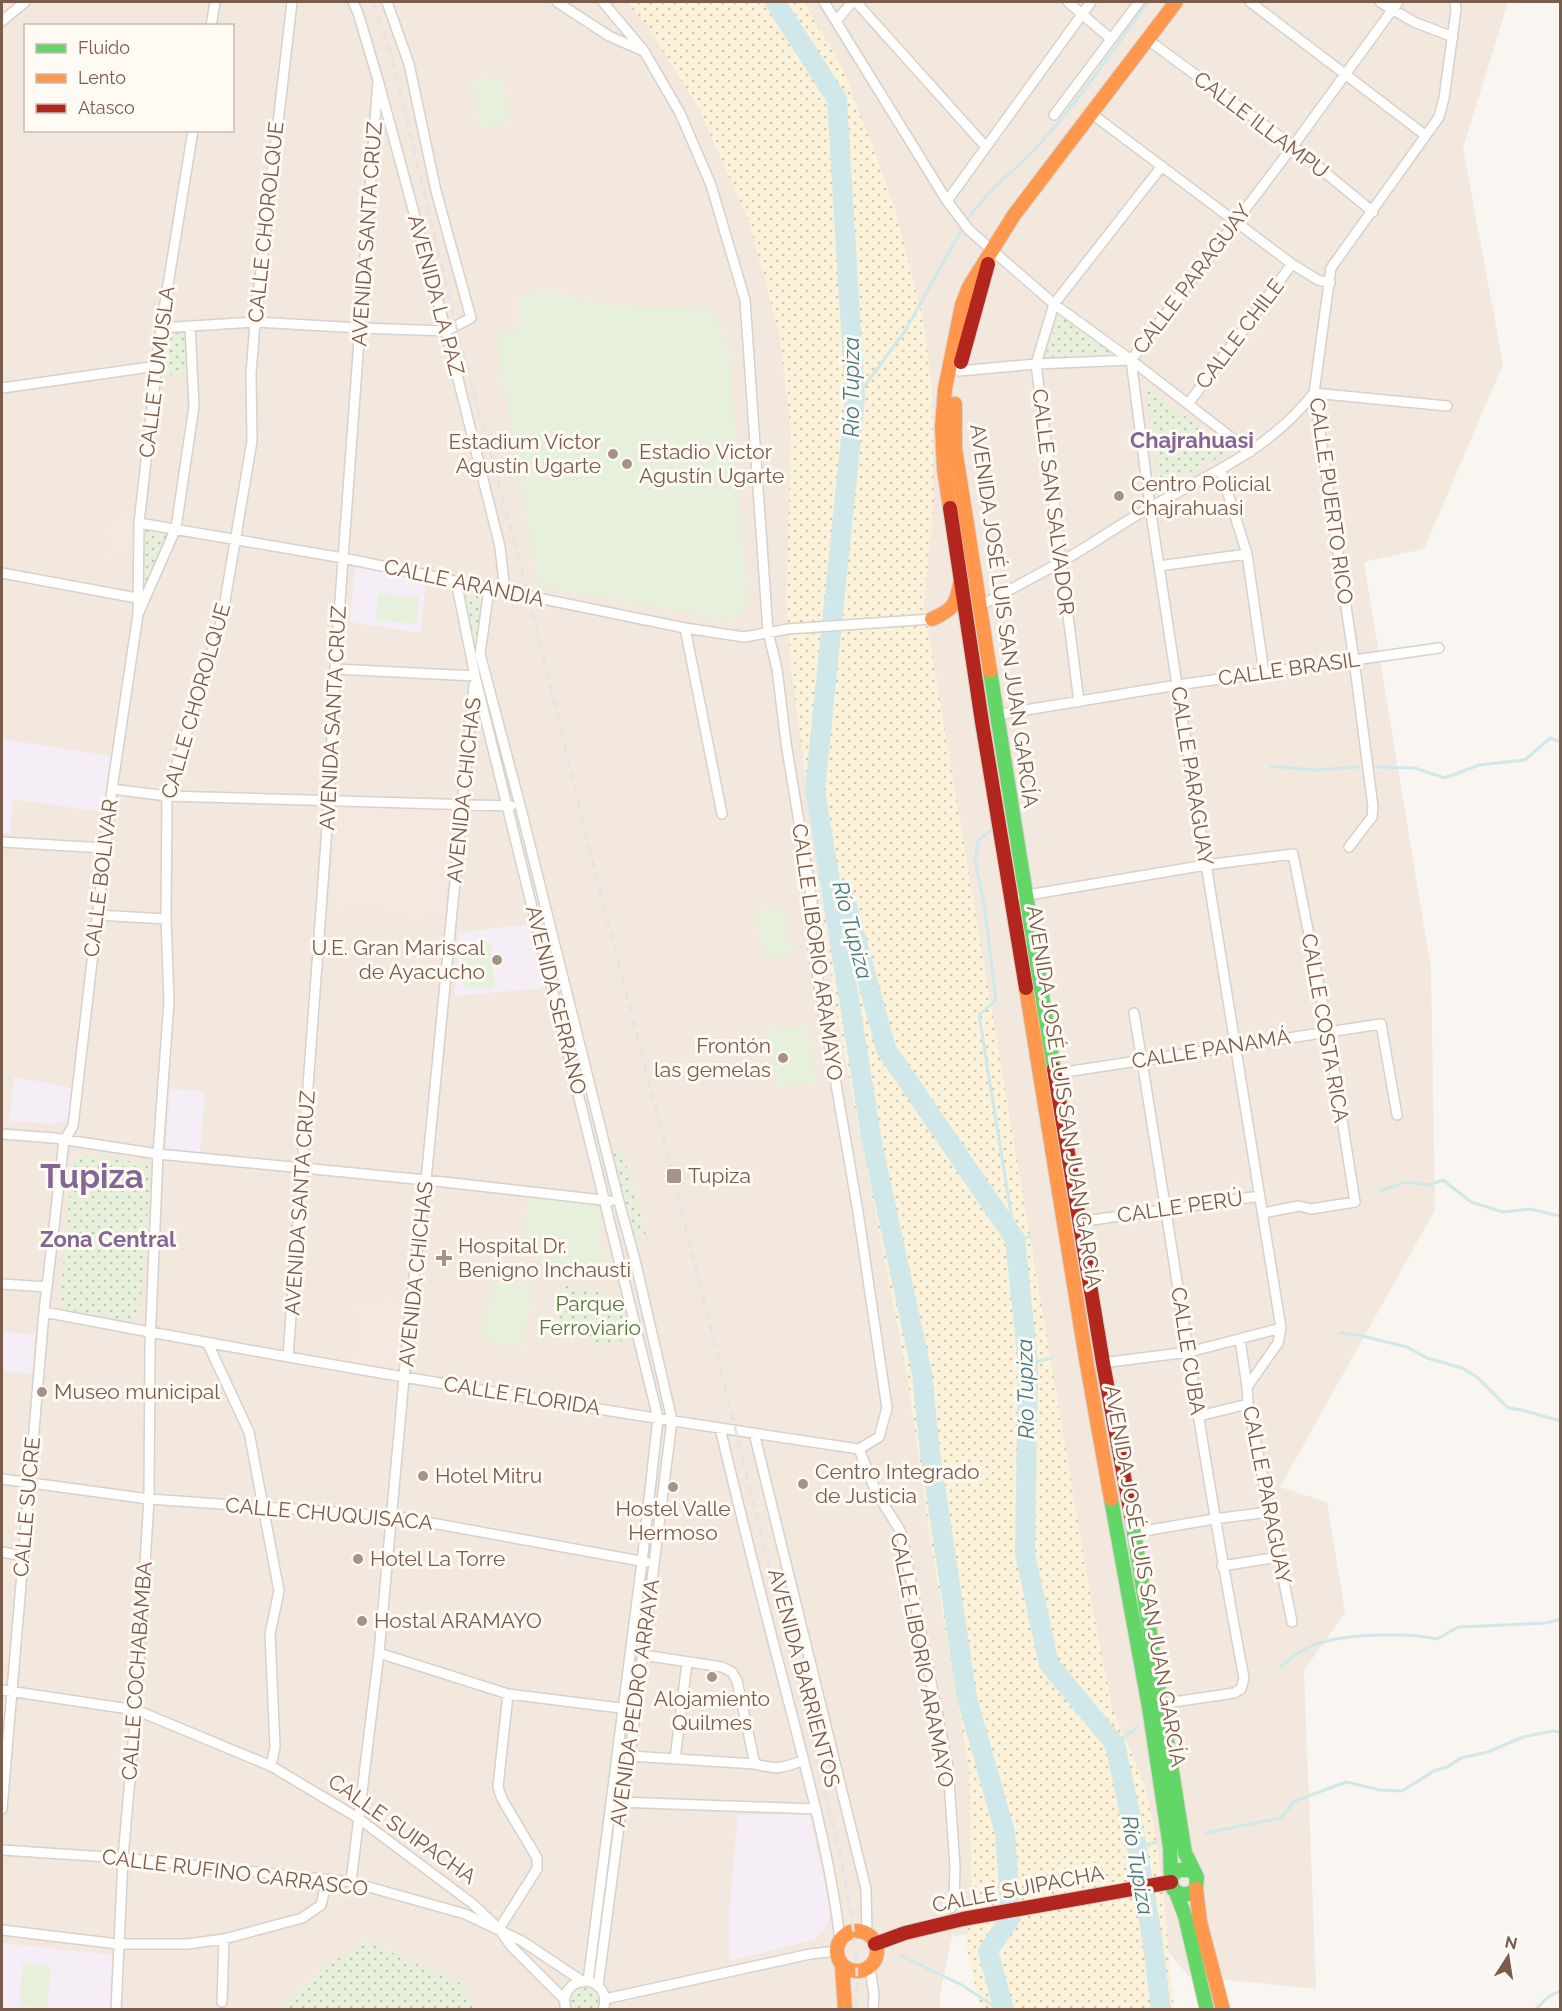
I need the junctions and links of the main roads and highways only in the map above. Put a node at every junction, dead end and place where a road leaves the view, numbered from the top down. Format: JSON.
{"nodes":[{"id":1,"x":1176,"y":2,"type":"edge"},
{"id":2,"x":991,"y":250,"type":"junction"},
{"id":3,"x":961,"y":574,"type":"junction"},
{"id":4,"x":972,"y":649,"type":"junction"},
{"id":5,"x":1018,"y":897,"type":"junction"},
{"id":6,"x":1156,"y":1706,"type":"junction"},
{"id":7,"x":1195,"y":1873,"type":"junction"},
{"id":8,"x":1173,"y":1883,"type":"junction"},
{"id":9,"x":1196,"y":1889,"type":"junction"},
{"id":10,"x":871,"y":1939,"type":"junction"},
{"id":11,"x":842,"y":1965,"type":"junction"},
{"id":12,"x":845,"y":2010,"type":"edge"},
{"id":13,"x":1207,"y":2010,"type":"edge"},
{"id":14,"x":1223,"y":2010,"type":"edge"}],
"edges":[{"from":1,"to":2,"type":"main road"},
{"from":2,"to":3,"type":"main road","name":"AVENIDA JOSÉ LUIS SAN JUAN GARCÍA"},
{"from":2,"to":5,"type":"main road","name":"AVENIDA JOSÉ LUIS SAN JUAN GARCÍA"},
{"from":3,"to":4,"type":"main road","name":"AVENIDA JOSÉ LUIS SAN JUAN GARCÍA"},
{"from":3,"to":4,"type":"main road"},
{"from":4,"to":5,"type":"main road","name":"AVENIDA JOSÉ LUIS SAN JUAN GARCÍA"},
{"from":5,"to":6,"type":"main road","name":"AVENIDA JOSÉ LUIS SAN JUAN GARCÍA"},
{"from":5,"to":6,"type":"main road","name":"AVENIDA JOSÉ LUIS SAN JUAN GARCÍA"},
{"from":6,"to":7,"type":"main road","name":"AVENIDA JOSÉ LUIS SAN JUAN GARCÍA"},
{"from":6,"to":8,"type":"main road","name":"AVENIDA JOSÉ LUIS SAN JUAN GARCÍA"},
{"from":7,"to":8,"type":"main road"},
{"from":7,"to":9,"type":"main road"},
{"from":8,"to":9,"type":"main road"},
{"from":8,"to":10,"type":"main road","name":"CALLE SUIPACHA"},
{"from":8,"to":13,"type":"main road","name":"AVENIDA JOSÉ LUIS SAN JUAN GARCÍA"},
{"from":9,"to":14,"type":"main road"},
{"from":10,"to":11,"type":"main road"},
{"from":10,"to":11,"type":"main road"},
{"from":11,"to":12,"type":"main road"}]}
